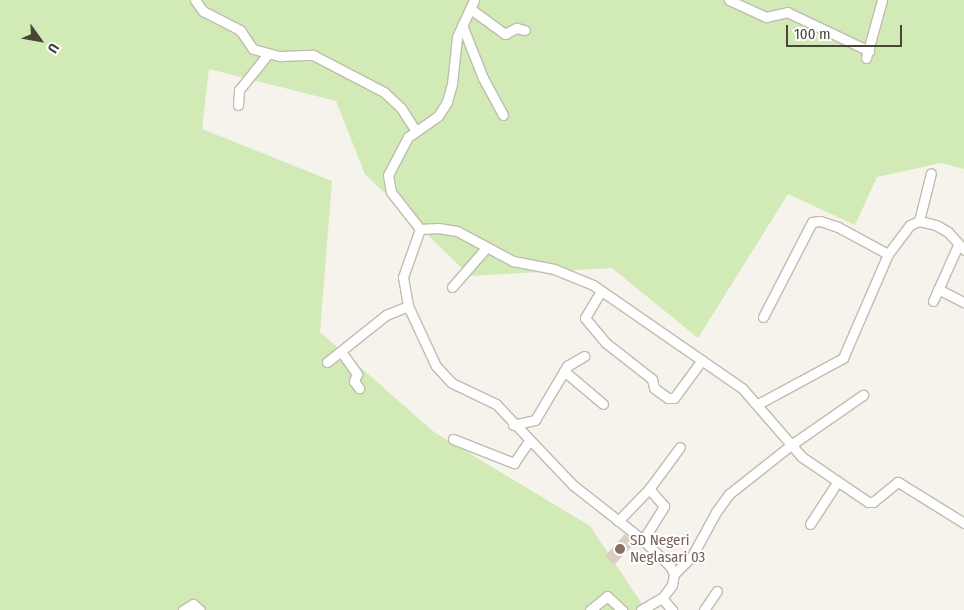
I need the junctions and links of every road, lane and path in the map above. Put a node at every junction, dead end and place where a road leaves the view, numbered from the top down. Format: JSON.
{"nodes":[{"id":1,"x":195,"y":0,"type":"edge"},
{"id":2,"x":474,"y":0,"type":"edge"},
{"id":3,"x":729,"y":0,"type":"edge"},
{"id":4,"x":882,"y":0,"type":"edge"},
{"id":5,"x":472,"y":10,"type":"junction"},
{"id":6,"x":462,"y":25,"type":"junction"},
{"id":7,"x":525,"y":30,"type":"dead end"},
{"id":8,"x":268,"y":54,"type":"junction"},
{"id":9,"x":238,"y":105,"type":"dead end"},
{"id":10,"x":503,"y":115,"type":"dead end"},
{"id":11,"x":416,"y":131,"type":"junction"},
{"id":12,"x":930,"y":173,"type":"dead end"},
{"id":13,"x":919,"y":221,"type":"junction"},
{"id":14,"x":420,"y":230,"type":"junction"},
{"id":15,"x":486,"y":248,"type":"junction"},
{"id":16,"x":961,"y":248,"type":"edge"},
{"id":17,"x":888,"y":254,"type":"junction"},
{"id":18,"x":452,"y":287,"type":"dead end"},
{"id":19,"x":938,"y":290,"type":"junction"},
{"id":20,"x":601,"y":291,"type":"junction"},
{"id":21,"x":933,"y":301,"type":"dead end"},
{"id":22,"x":964,"y":302,"type":"edge"},
{"id":23,"x":408,"y":306,"type":"junction"},
{"id":24,"x":763,"y":317,"type":"dead end"},
{"id":25,"x":342,"y":353,"type":"junction"},
{"id":26,"x":584,"y":356,"type":"dead end"},
{"id":27,"x":702,"y":360,"type":"junction"},
{"id":28,"x":327,"y":362,"type":"dead end"},
{"id":29,"x":564,"y":372,"type":"junction"},
{"id":30,"x":359,"y":388,"type":"dead end"},
{"id":31,"x":863,"y":395,"type":"dead end"},
{"id":32,"x":602,"y":404,"type":"dead end"},
{"id":33,"x":758,"y":404,"type":"junction"},
{"id":34,"x":514,"y":425,"type":"junction"},
{"id":35,"x":453,"y":439,"type":"dead end"},
{"id":36,"x":528,"y":442,"type":"junction"},
{"id":37,"x":791,"y":445,"type":"junction"},
{"id":38,"x":680,"y":447,"type":"dead end"},
{"id":39,"x":838,"y":481,"type":"junction"},
{"id":40,"x":649,"y":489,"type":"junction"},
{"id":41,"x":618,"y":521,"type":"junction"},
{"id":42,"x":964,"y":523,"type":"edge"},
{"id":43,"x":810,"y":524,"type":"dead end"},
{"id":44,"x":643,"y":540,"type":"junction"},
{"id":45,"x":674,"y":574,"type":"junction"},
{"id":46,"x":716,"y":591,"type":"dead end"},
{"id":47,"x":662,"y":598,"type":"junction"},
{"id":48,"x":183,"y":610,"type":"edge"},
{"id":49,"x":200,"y":610,"type":"edge"},
{"id":50,"x":590,"y":610,"type":"edge"},
{"id":51,"x":622,"y":610,"type":"edge"},
{"id":52,"x":641,"y":610,"type":"edge"},
{"id":53,"x":672,"y":610,"type":"edge"},
{"id":54,"x":704,"y":610,"type":"edge"}],
"edges":[{"from":1,"to":8,"type":"street"},
{"from":2,"to":5,"type":"street"},
{"from":3,"to":4,"type":"street"},
{"from":5,"to":6,"type":"street"},
{"from":5,"to":7,"type":"street"},
{"from":6,"to":10,"type":"street"},
{"from":6,"to":11,"type":"street"},
{"from":8,"to":9,"type":"street"},
{"from":8,"to":11,"type":"street"},
{"from":11,"to":14,"type":"street"},
{"from":12,"to":13,"type":"street"},
{"from":13,"to":16,"type":"street"},
{"from":13,"to":17,"type":"street"},
{"from":14,"to":15,"type":"street"},
{"from":14,"to":23,"type":"street"},
{"from":15,"to":18,"type":"street"},
{"from":15,"to":20,"type":"street"},
{"from":16,"to":19,"type":"street"},
{"from":17,"to":24,"type":"street"},
{"from":17,"to":33,"type":"street"},
{"from":19,"to":21,"type":"street"},
{"from":19,"to":22,"type":"street"},
{"from":20,"to":27,"type":"street"},
{"from":20,"to":27,"type":"street"},
{"from":23,"to":25,"type":"street"},
{"from":23,"to":34,"type":"street"},
{"from":25,"to":28,"type":"street"},
{"from":25,"to":30,"type":"street"},
{"from":26,"to":29,"type":"street"},
{"from":27,"to":33,"type":"street"},
{"from":29,"to":32,"type":"street"},
{"from":29,"to":34,"type":"street"},
{"from":31,"to":37,"type":"street"},
{"from":33,"to":37,"type":"street"},
{"from":34,"to":36,"type":"street"},
{"from":35,"to":36,"type":"street"},
{"from":36,"to":41,"type":"street"},
{"from":37,"to":39,"type":"street"},
{"from":37,"to":45,"type":"street"},
{"from":38,"to":40,"type":"street"},
{"from":39,"to":42,"type":"street"},
{"from":39,"to":43,"type":"street"},
{"from":40,"to":41,"type":"street"},
{"from":40,"to":44,"type":"street"},
{"from":41,"to":44,"type":"street"},
{"from":44,"to":45,"type":"street"},
{"from":45,"to":47,"type":"street"},
{"from":46,"to":54,"type":"street"},
{"from":47,"to":52,"type":"street"},
{"from":47,"to":53,"type":"street"},
{"from":48,"to":49,"type":"street"},
{"from":50,"to":51,"type":"street"}]}
